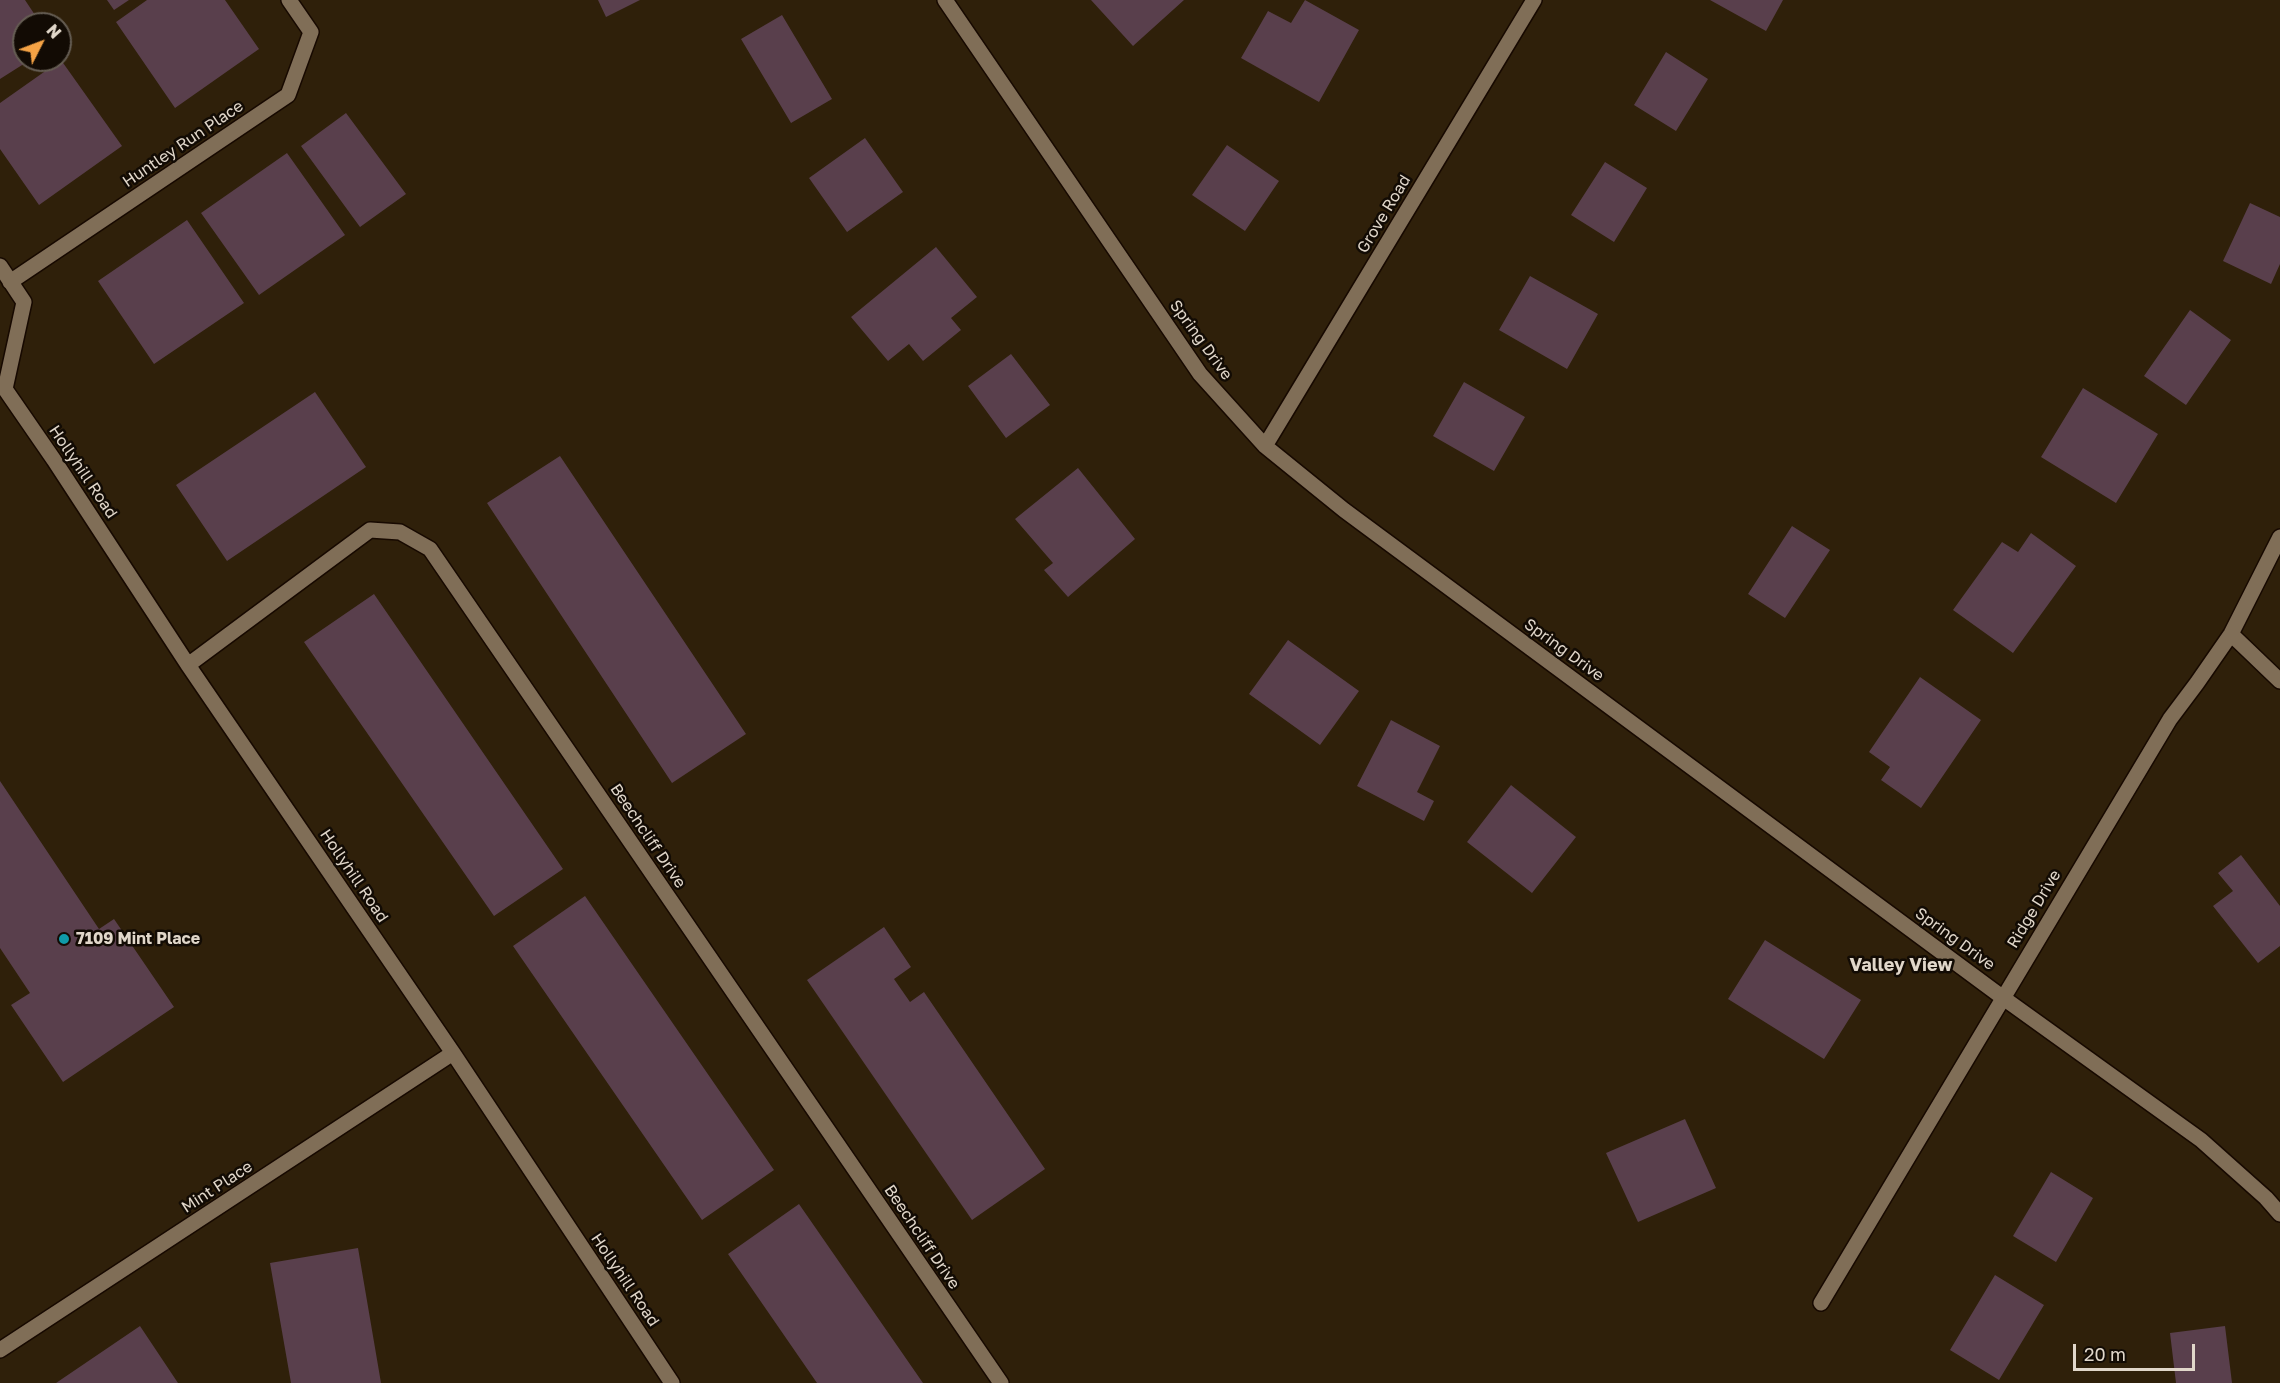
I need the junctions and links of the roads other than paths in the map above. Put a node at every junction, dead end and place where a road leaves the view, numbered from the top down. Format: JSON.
{"nodes":[{"id":1,"x":289,"y":0,"type":"edge"},
{"id":2,"x":945,"y":0,"type":"edge"},
{"id":3,"x":1534,"y":0,"type":"edge"},
{"id":4,"x":0,"y":266,"type":"edge"},
{"id":5,"x":10,"y":282,"type":"junction"},
{"id":6,"x":3,"y":388,"type":"edge"},
{"id":7,"x":1265,"y":446,"type":"junction"},
{"id":8,"x":2280,"y":537,"type":"edge"},
{"id":9,"x":2231,"y":634,"type":"junction"},
{"id":10,"x":188,"y":665,"type":"junction"},
{"id":11,"x":2280,"y":681,"type":"edge"},
{"id":12,"x":2002,"y":997,"type":"junction"},
{"id":13,"x":453,"y":1053,"type":"junction"},
{"id":14,"x":2280,"y":1214,"type":"edge"},
{"id":15,"x":1821,"y":1303,"type":"dead end"},
{"id":16,"x":0,"y":1350,"type":"edge"},
{"id":17,"x":672,"y":1383,"type":"edge"},
{"id":18,"x":1001,"y":1383,"type":"edge"}],
"edges":[{"from":1,"to":5,"type":"street","name":"Huntley Run Place"},
{"from":2,"to":7,"type":"street","name":"Spring Drive"},
{"from":3,"to":7,"type":"street","name":"Grove Road"},
{"from":4,"to":5,"type":"street"},
{"from":5,"to":6,"type":"street"},
{"from":6,"to":10,"type":"street","name":"Hollyhill Road"},
{"from":7,"to":12,"type":"street","name":"Spring Drive"},
{"from":8,"to":9,"type":"street","name":"Ridge Drive"},
{"from":9,"to":11,"type":"street"},
{"from":9,"to":12,"type":"street","name":"Ridge Drive"},
{"from":10,"to":13,"type":"street","name":"Hollyhill Road"},
{"from":10,"to":18,"type":"street","name":"Beechcliff Drive"},
{"from":12,"to":14,"type":"street","name":"Spring Drive"},
{"from":12,"to":15,"type":"street","name":"Ridge Drive"},
{"from":13,"to":16,"type":"street","name":"Mint Place"},
{"from":13,"to":17,"type":"street","name":"Hollyhill Road"}]}
